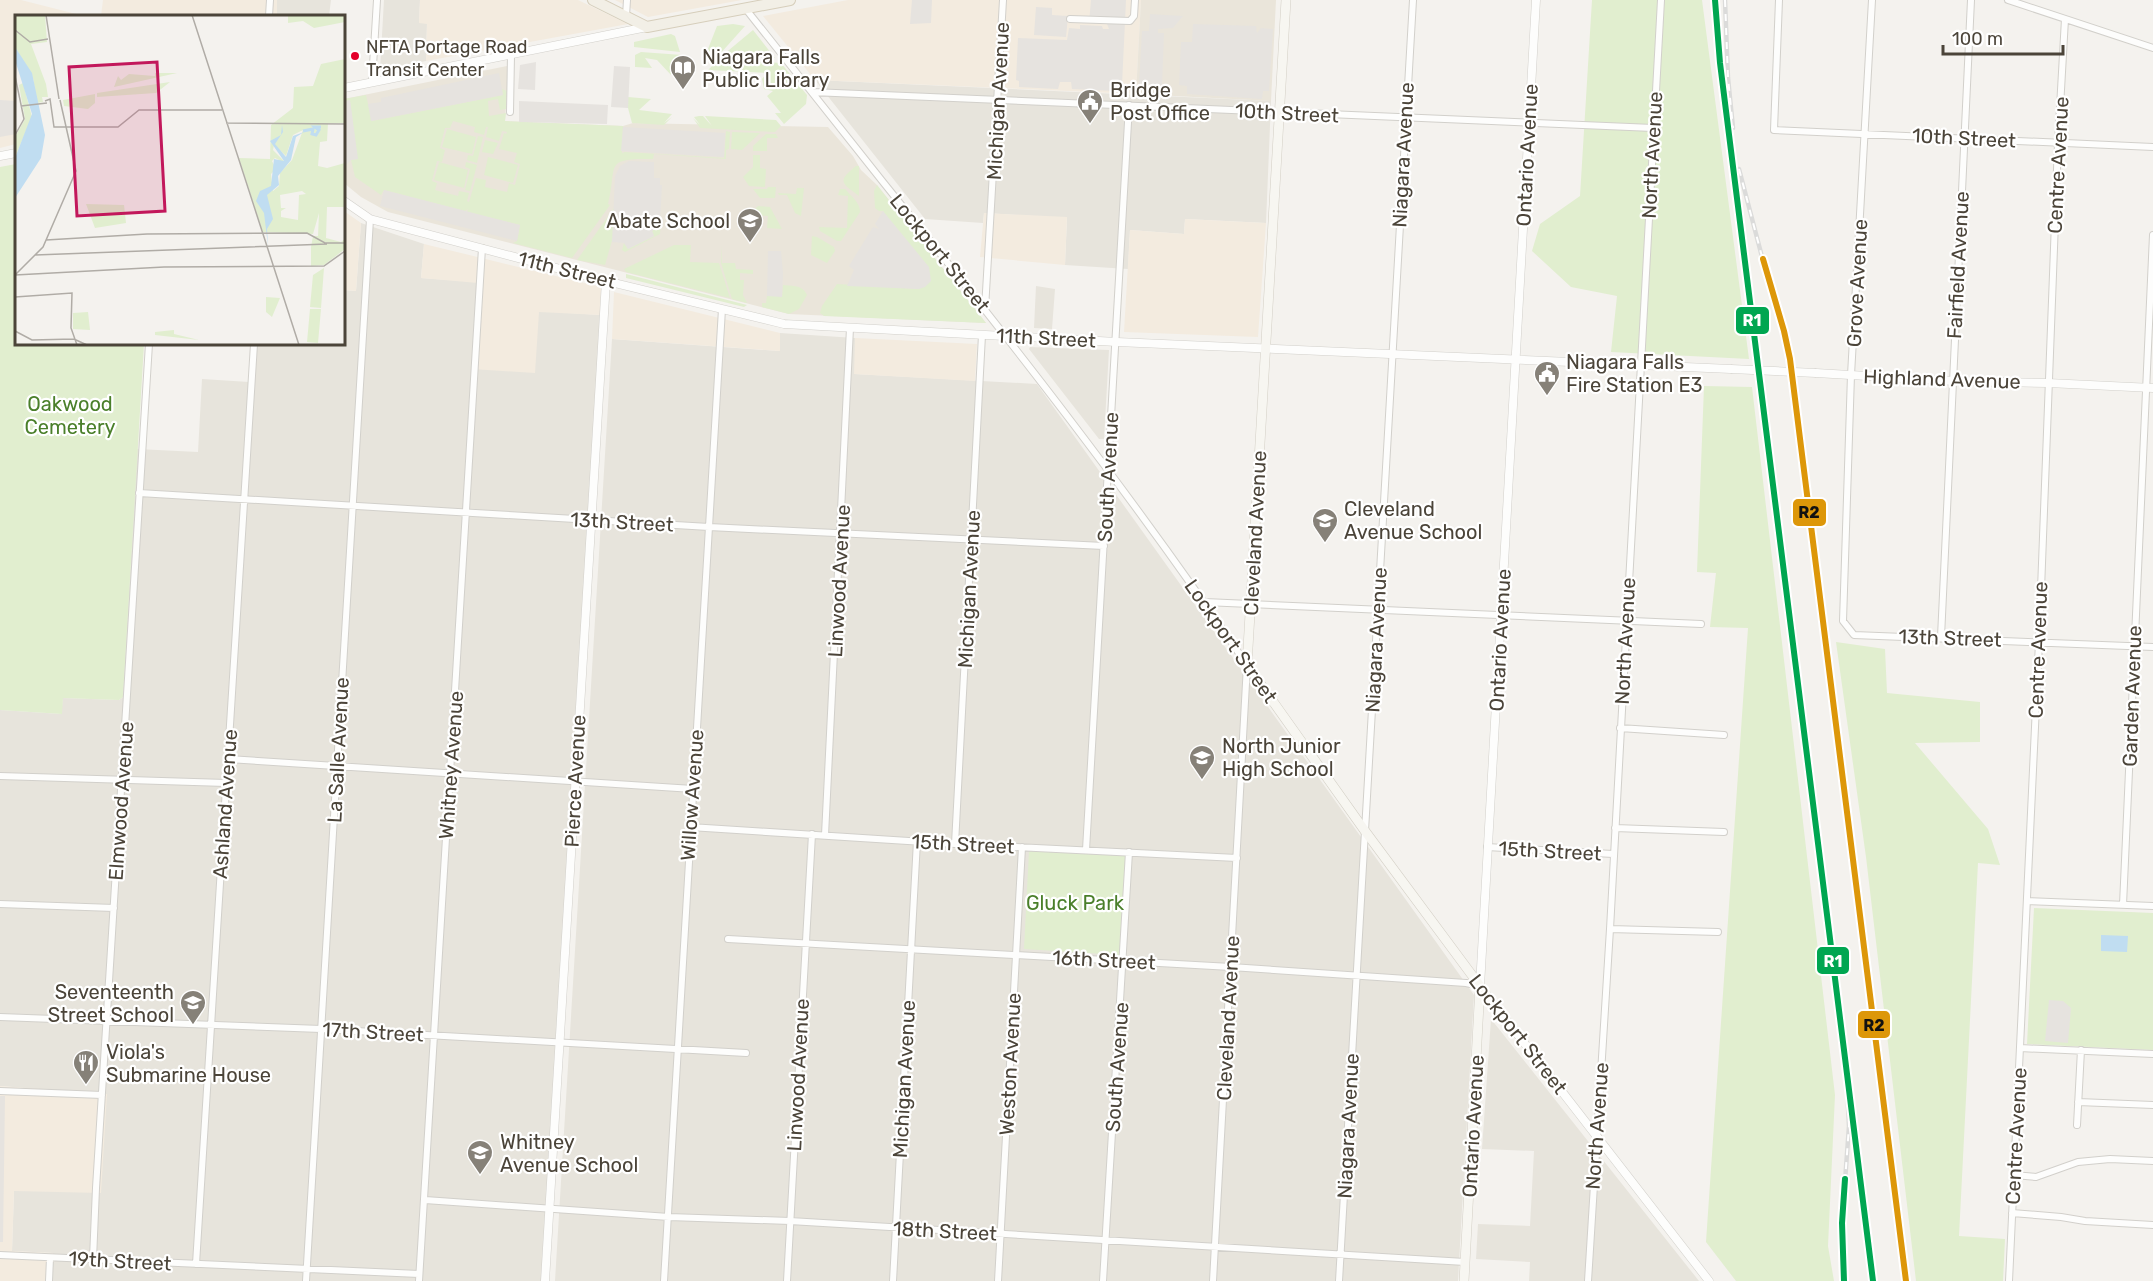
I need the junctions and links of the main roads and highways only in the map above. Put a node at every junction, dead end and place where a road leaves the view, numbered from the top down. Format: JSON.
{"nodes":[{"id":1,"x":593,"y":0,"type":"edge"},
{"id":2,"x":790,"y":0,"type":"edge"},
{"id":3,"x":1286,"y":0,"type":"edge"},
{"id":4,"x":733,"y":5,"type":"edge"},
{"id":5,"x":1247,"y":665,"type":"joint"},
{"id":6,"x":1480,"y":986,"type":"joint"},
{"id":7,"x":1464,"y":1281,"type":"edge"}],
"edges":[{"from":1,"to":4,"type":"main road"},
{"from":2,"to":4,"type":"main road"},
{"from":3,"to":5,"type":"main road","name":"Cleveland Avenue"},
{"from":5,"to":6,"type":"main road","name":"Lockport Street"},
{"from":6,"to":7,"type":"main road","name":"Ontario Avenue"}]}
